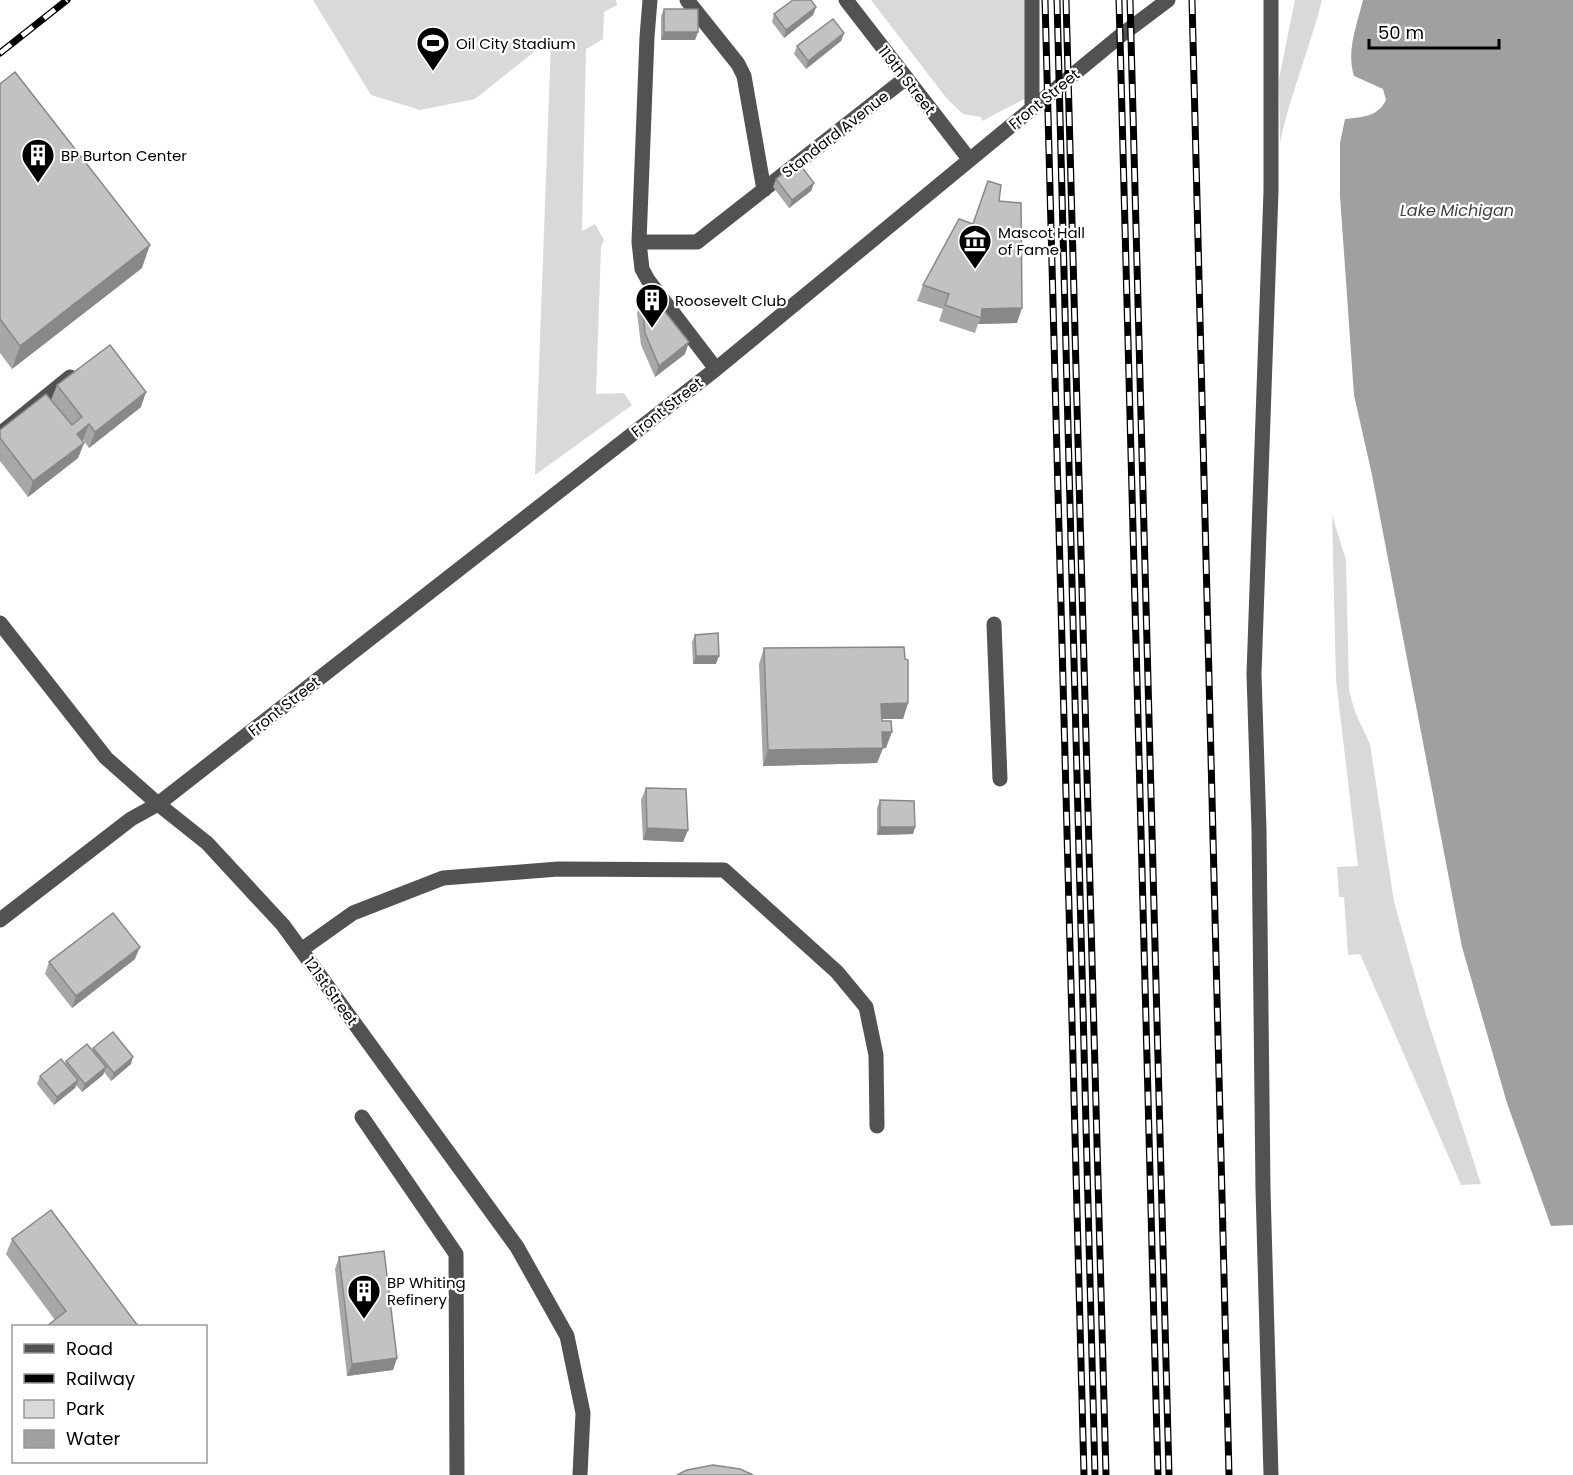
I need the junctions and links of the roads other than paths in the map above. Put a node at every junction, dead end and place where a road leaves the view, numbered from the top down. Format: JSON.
{"nodes":[{"id":1,"x":650,"y":0,"type":"edge"},
{"id":2,"x":687,"y":0,"type":"edge"},
{"id":3,"x":846,"y":0,"type":"edge"},
{"id":4,"x":1032,"y":0,"type":"edge"},
{"id":5,"x":1168,"y":0,"type":"edge"},
{"id":6,"x":1271,"y":0,"type":"edge"},
{"id":7,"x":906,"y":78,"type":"junction"},
{"id":8,"x":1032,"y":108,"type":"junction"},
{"id":9,"x":969,"y":159,"type":"junction"},
{"id":10,"x":764,"y":190,"type":"junction"},
{"id":11,"x":639,"y":242,"type":"junction"},
{"id":12,"x":83,"y":367,"type":"edge"},
{"id":13,"x":716,"y":369,"type":"junction"},
{"id":14,"x":0,"y":434,"type":"edge"},
{"id":15,"x":0,"y":623,"type":"edge"},
{"id":16,"x":994,"y":624,"type":"dead end"},
{"id":17,"x":1000,"y":779,"type":"dead end"},
{"id":18,"x":158,"y":804,"type":"junction"},
{"id":19,"x":0,"y":920,"type":"edge"},
{"id":20,"x":301,"y":950,"type":"junction"},
{"id":21,"x":362,"y":1117,"type":"dead end"},
{"id":22,"x":877,"y":1126,"type":"dead end"},
{"id":23,"x":457,"y":1475,"type":"edge"},
{"id":24,"x":580,"y":1475,"type":"edge"},
{"id":25,"x":1271,"y":1475,"type":"edge"}],
"edges":[{"from":1,"to":11,"type":"street"},
{"from":2,"to":10,"type":"street"},
{"from":3,"to":7,"type":"street","name":"119th Street"},
{"from":4,"to":8,"type":"street"},
{"from":5,"to":8,"type":"street","name":"Front Street"},
{"from":6,"to":25,"type":"street"},
{"from":7,"to":9,"type":"street","name":"119th Street"},
{"from":7,"to":10,"type":"street","name":"Standard Avenue"},
{"from":8,"to":9,"type":"street","name":"Front Street"},
{"from":9,"to":13,"type":"street","name":"Front Street"},
{"from":10,"to":11,"type":"street","name":"Standard Avenue"},
{"from":11,"to":13,"type":"street"},
{"from":12,"to":14,"type":"street"},
{"from":13,"to":18,"type":"street","name":"Front Street"},
{"from":15,"to":18,"type":"street","name":"121st Street"},
{"from":16,"to":17,"type":"street"},
{"from":18,"to":19,"type":"street","name":"Front Street"},
{"from":18,"to":20,"type":"street","name":"121st Street"},
{"from":20,"to":22,"type":"street"},
{"from":20,"to":24,"type":"street","name":"121st Street"},
{"from":21,"to":23,"type":"street"}]}
